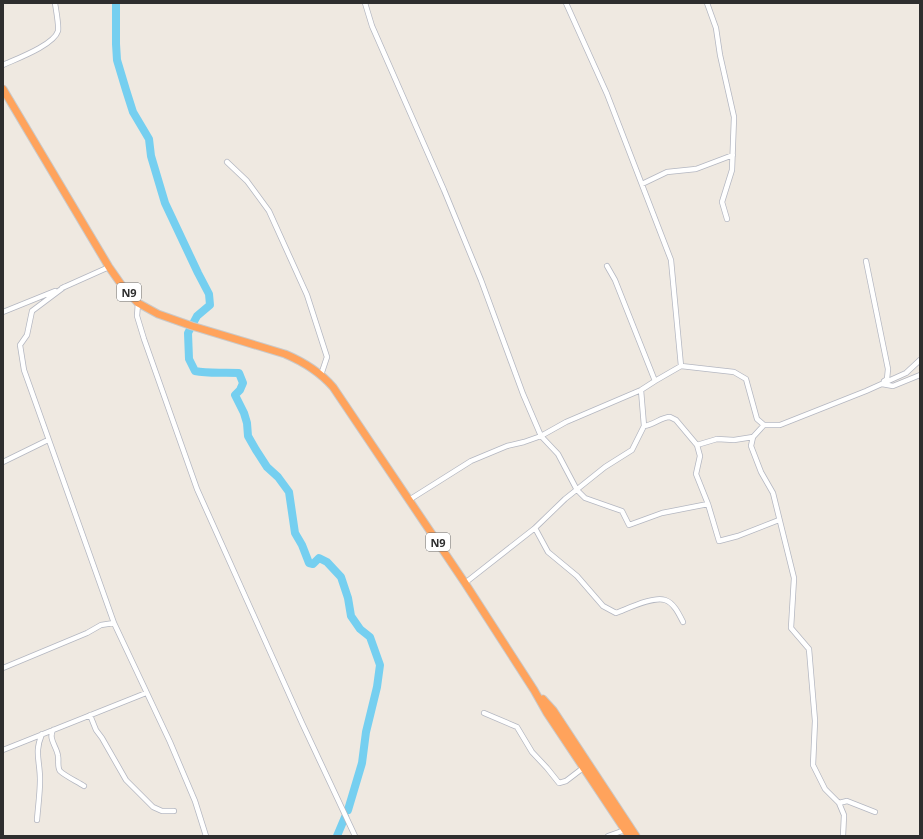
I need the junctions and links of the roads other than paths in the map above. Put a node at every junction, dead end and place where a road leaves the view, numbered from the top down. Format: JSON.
{"nodes":[{"id":1,"x":55,"y":3,"type":"edge"},
{"id":2,"x":365,"y":3,"type":"edge"},
{"id":3,"x":566,"y":3,"type":"edge"},
{"id":4,"x":707,"y":3,"type":"edge"},
{"id":5,"x":3,"y":65,"type":"edge"},
{"id":6,"x":3,"y":90,"type":"edge"},
{"id":7,"x":733,"y":155,"type":"junction"},
{"id":8,"x":227,"y":162,"type":"dead end"},
{"id":9,"x":642,"y":184,"type":"junction"},
{"id":10,"x":727,"y":219,"type":"dead end"},
{"id":11,"x":866,"y":261,"type":"dead end"},
{"id":12,"x":607,"y":266,"type":"dead end"},
{"id":13,"x":110,"y":267,"type":"junction"},
{"id":14,"x":64,"y":287,"type":"junction"},
{"id":15,"x":138,"y":303,"type":"junction"},
{"id":16,"x":3,"y":312,"type":"edge"},
{"id":17,"x":920,"y":360,"type":"edge"},
{"id":18,"x":681,"y":366,"type":"junction"},
{"id":19,"x":321,"y":375,"type":"junction"},
{"id":20,"x":920,"y":375,"type":"edge"},
{"id":21,"x":654,"y":381,"type":"junction"},
{"id":22,"x":880,"y":385,"type":"junction"},
{"id":23,"x":641,"y":390,"type":"junction"},
{"id":24,"x":764,"y":425,"type":"junction"},
{"id":25,"x":644,"y":426,"type":"junction"},
{"id":26,"x":541,"y":436,"type":"junction"},
{"id":27,"x":753,"y":437,"type":"junction"},
{"id":28,"x":48,"y":440,"type":"junction"},
{"id":29,"x":697,"y":445,"type":"junction"},
{"id":30,"x":3,"y":462,"type":"edge"},
{"id":31,"x":577,"y":490,"type":"junction"},
{"id":32,"x":409,"y":500,"type":"junction"},
{"id":33,"x":708,"y":504,"type":"junction"},
{"id":34,"x":779,"y":520,"type":"junction"},
{"id":35,"x":535,"y":528,"type":"junction"},
{"id":36,"x":465,"y":582,"type":"junction"},
{"id":37,"x":683,"y":622,"type":"dead end"},
{"id":38,"x":114,"y":623,"type":"junction"},
{"id":39,"x":3,"y":668,"type":"edge"},
{"id":40,"x":534,"y":690,"type":"junction"},
{"id":41,"x":146,"y":693,"type":"junction"},
{"id":42,"x":484,"y":713,"type":"dead end"},
{"id":43,"x":90,"y":715,"type":"junction"},
{"id":44,"x":53,"y":730,"type":"junction"},
{"id":45,"x":42,"y":734,"type":"junction"},
{"id":46,"x":3,"y":750,"type":"edge"},
{"id":47,"x":583,"y":768,"type":"junction"},
{"id":48,"x":84,"y":786,"type":"dead end"},
{"id":49,"x":839,"y":803,"type":"junction"},
{"id":50,"x":174,"y":811,"type":"dead end"},
{"id":51,"x":875,"y":812,"type":"dead end"},
{"id":52,"x":37,"y":820,"type":"dead end"},
{"id":53,"x":627,"y":833,"type":"edge"},
{"id":54,"x":206,"y":836,"type":"edge"},
{"id":55,"x":355,"y":836,"type":"edge"},
{"id":56,"x":608,"y":836,"type":"edge"},
{"id":57,"x":636,"y":836,"type":"edge"},
{"id":58,"x":843,"y":836,"type":"edge"}],
"edges":[{"from":1,"to":5,"type":"street"},
{"from":2,"to":26,"type":"street"},
{"from":3,"to":9,"type":"street"},
{"from":4,"to":7,"type":"street"},
{"from":6,"to":13,"type":"highway","number":"N9"},
{"from":7,"to":9,"type":"street"},
{"from":7,"to":10,"type":"street"},
{"from":8,"to":19,"type":"street"},
{"from":9,"to":18,"type":"street"},
{"from":11,"to":22,"type":"street"},
{"from":12,"to":21,"type":"street"},
{"from":13,"to":14,"type":"street"},
{"from":13,"to":15,"type":"highway","number":"N9"},
{"from":14,"to":16,"type":"street"},
{"from":14,"to":28,"type":"street"},
{"from":15,"to":19,"type":"highway","number":"N9"},
{"from":15,"to":55,"type":"street"},
{"from":17,"to":22,"type":"street"},
{"from":18,"to":21,"type":"street"},
{"from":18,"to":24,"type":"street"},
{"from":19,"to":32,"type":"highway","number":"N9"},
{"from":20,"to":22,"type":"street"},
{"from":21,"to":23,"type":"street"},
{"from":22,"to":24,"type":"street"},
{"from":23,"to":25,"type":"street"},
{"from":23,"to":26,"type":"street"},
{"from":24,"to":27,"type":"street"},
{"from":25,"to":29,"type":"street"},
{"from":25,"to":31,"type":"street"},
{"from":26,"to":31,"type":"street"},
{"from":26,"to":32,"type":"street"},
{"from":27,"to":29,"type":"street"},
{"from":27,"to":34,"type":"street"},
{"from":28,"to":30,"type":"street"},
{"from":28,"to":38,"type":"street"},
{"from":29,"to":33,"type":"street"},
{"from":31,"to":33,"type":"street"},
{"from":31,"to":35,"type":"street"},
{"from":32,"to":36,"type":"highway","number":"N9"},
{"from":33,"to":34,"type":"street"},
{"from":34,"to":49,"type":"street"},
{"from":35,"to":36,"type":"street"},
{"from":35,"to":37,"type":"street"},
{"from":36,"to":40,"type":"highway","number":"N9"},
{"from":38,"to":39,"type":"street"},
{"from":38,"to":41,"type":"street"},
{"from":40,"to":47,"type":"highway","number":"N9"},
{"from":40,"to":57,"type":"highway","number":"N9"},
{"from":41,"to":43,"type":"street"},
{"from":41,"to":54,"type":"street"},
{"from":42,"to":47,"type":"street"},
{"from":43,"to":44,"type":"street"},
{"from":43,"to":50,"type":"street"},
{"from":44,"to":45,"type":"street"},
{"from":44,"to":48,"type":"street"},
{"from":45,"to":46,"type":"street"},
{"from":45,"to":52,"type":"street"},
{"from":47,"to":53,"type":"highway","number":"N9"},
{"from":49,"to":51,"type":"street"},
{"from":49,"to":58,"type":"street"},
{"from":53,"to":56,"type":"street"}]}
